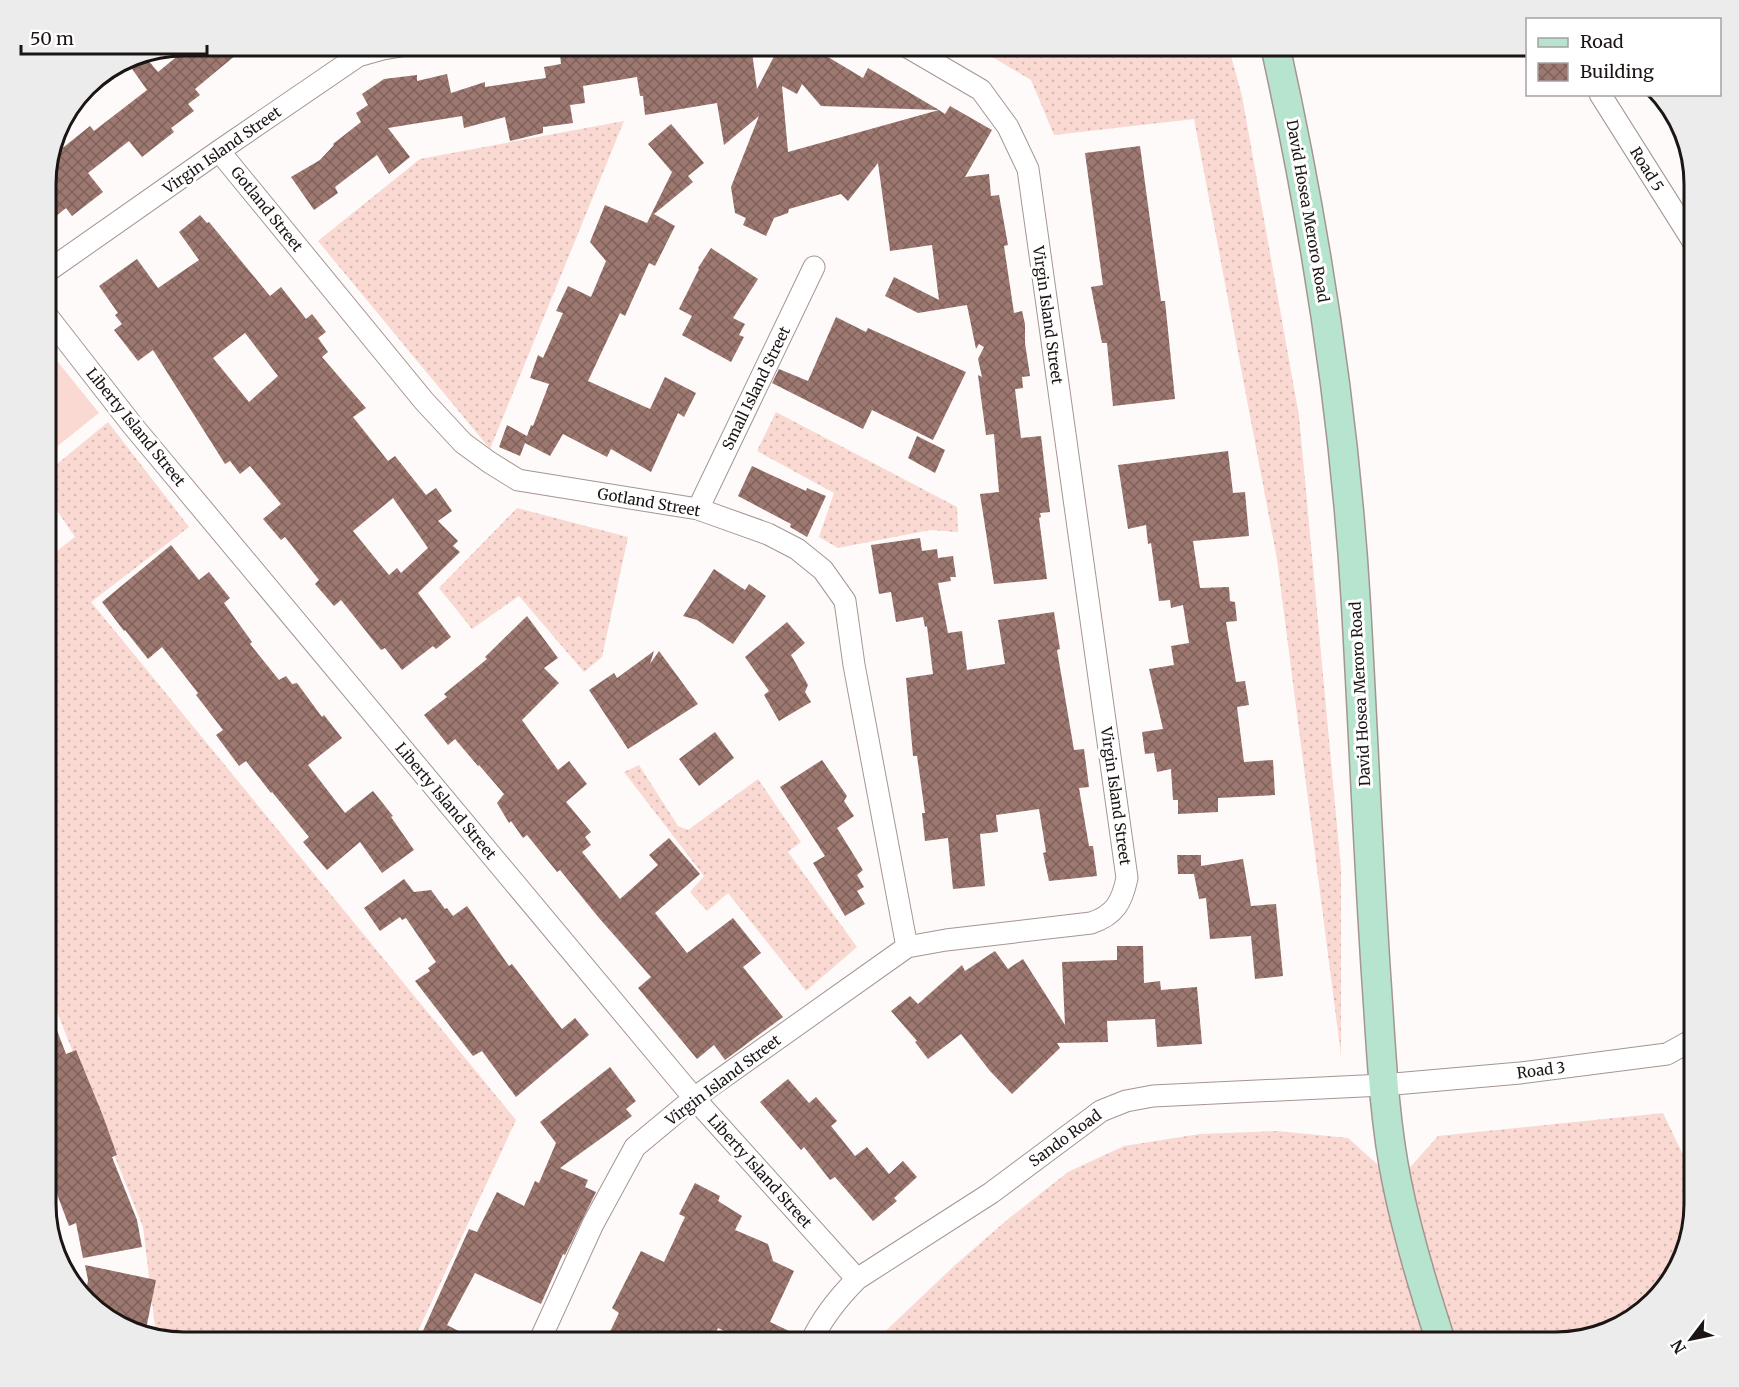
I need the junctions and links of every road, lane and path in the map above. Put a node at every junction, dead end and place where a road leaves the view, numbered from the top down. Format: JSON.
{"nodes":[{"id":1,"x":358,"y":56,"type":"edge"},
{"id":2,"x":923,"y":56,"type":"edge"},
{"id":3,"x":1277,"y":56,"type":"edge"},
{"id":4,"x":1601,"y":96,"type":"edge"},
{"id":5,"x":219,"y":151,"type":"junction"},
{"id":6,"x":1684,"y":227,"type":"edge"},
{"id":7,"x":56,"y":265,"type":"edge"},
{"id":8,"x":814,"y":267,"type":"dead end"},
{"id":9,"x":56,"y":327,"type":"edge"},
{"id":10,"x":698,"y":509,"type":"junction"},
{"id":11,"x":907,"y":947,"type":"junction"},
{"id":12,"x":1684,"y":1045,"type":"edge"},
{"id":13,"x":1383,"y":1084,"type":"junction"},
{"id":14,"x":694,"y":1098,"type":"junction"},
{"id":15,"x":857,"y":1279,"type":"junction"},
{"id":16,"x":544,"y":1331,"type":"edge"},
{"id":17,"x":816,"y":1331,"type":"edge"},
{"id":18,"x":1437,"y":1331,"type":"edge"}],
"edges":[{"from":1,"to":5,"type":"street","name":"Virgin Island Street"},
{"from":2,"to":11,"type":"street","name":"Virgin Island Street"},
{"from":3,"to":13,"type":"main road","name":"David Hosea Meroro Road"},
{"from":4,"to":6,"type":"street","name":"Road 5"},
{"from":5,"to":7,"type":"street","name":"Virgin Island Street"},
{"from":5,"to":10,"type":"street","name":"Gotland Street"},
{"from":8,"to":10,"type":"street","name":"Small Island Street"},
{"from":9,"to":14,"type":"street","name":"Liberty Island Street"},
{"from":10,"to":11,"type":"street","name":"Gotland Street"},
{"from":11,"to":14,"type":"street","name":"Virgin Island Street"},
{"from":12,"to":13,"type":"street","name":"Road 3"},
{"from":13,"to":15,"type":"street","name":"Sando Road"},
{"from":13,"to":18,"type":"main road","name":"David Hosea Meroro Road"},
{"from":14,"to":15,"type":"street","name":"Liberty Island Street"},
{"from":14,"to":16,"type":"street","name":"Virgin Island Street"},
{"from":15,"to":17,"type":"street","name":"Sando Road"}]}
